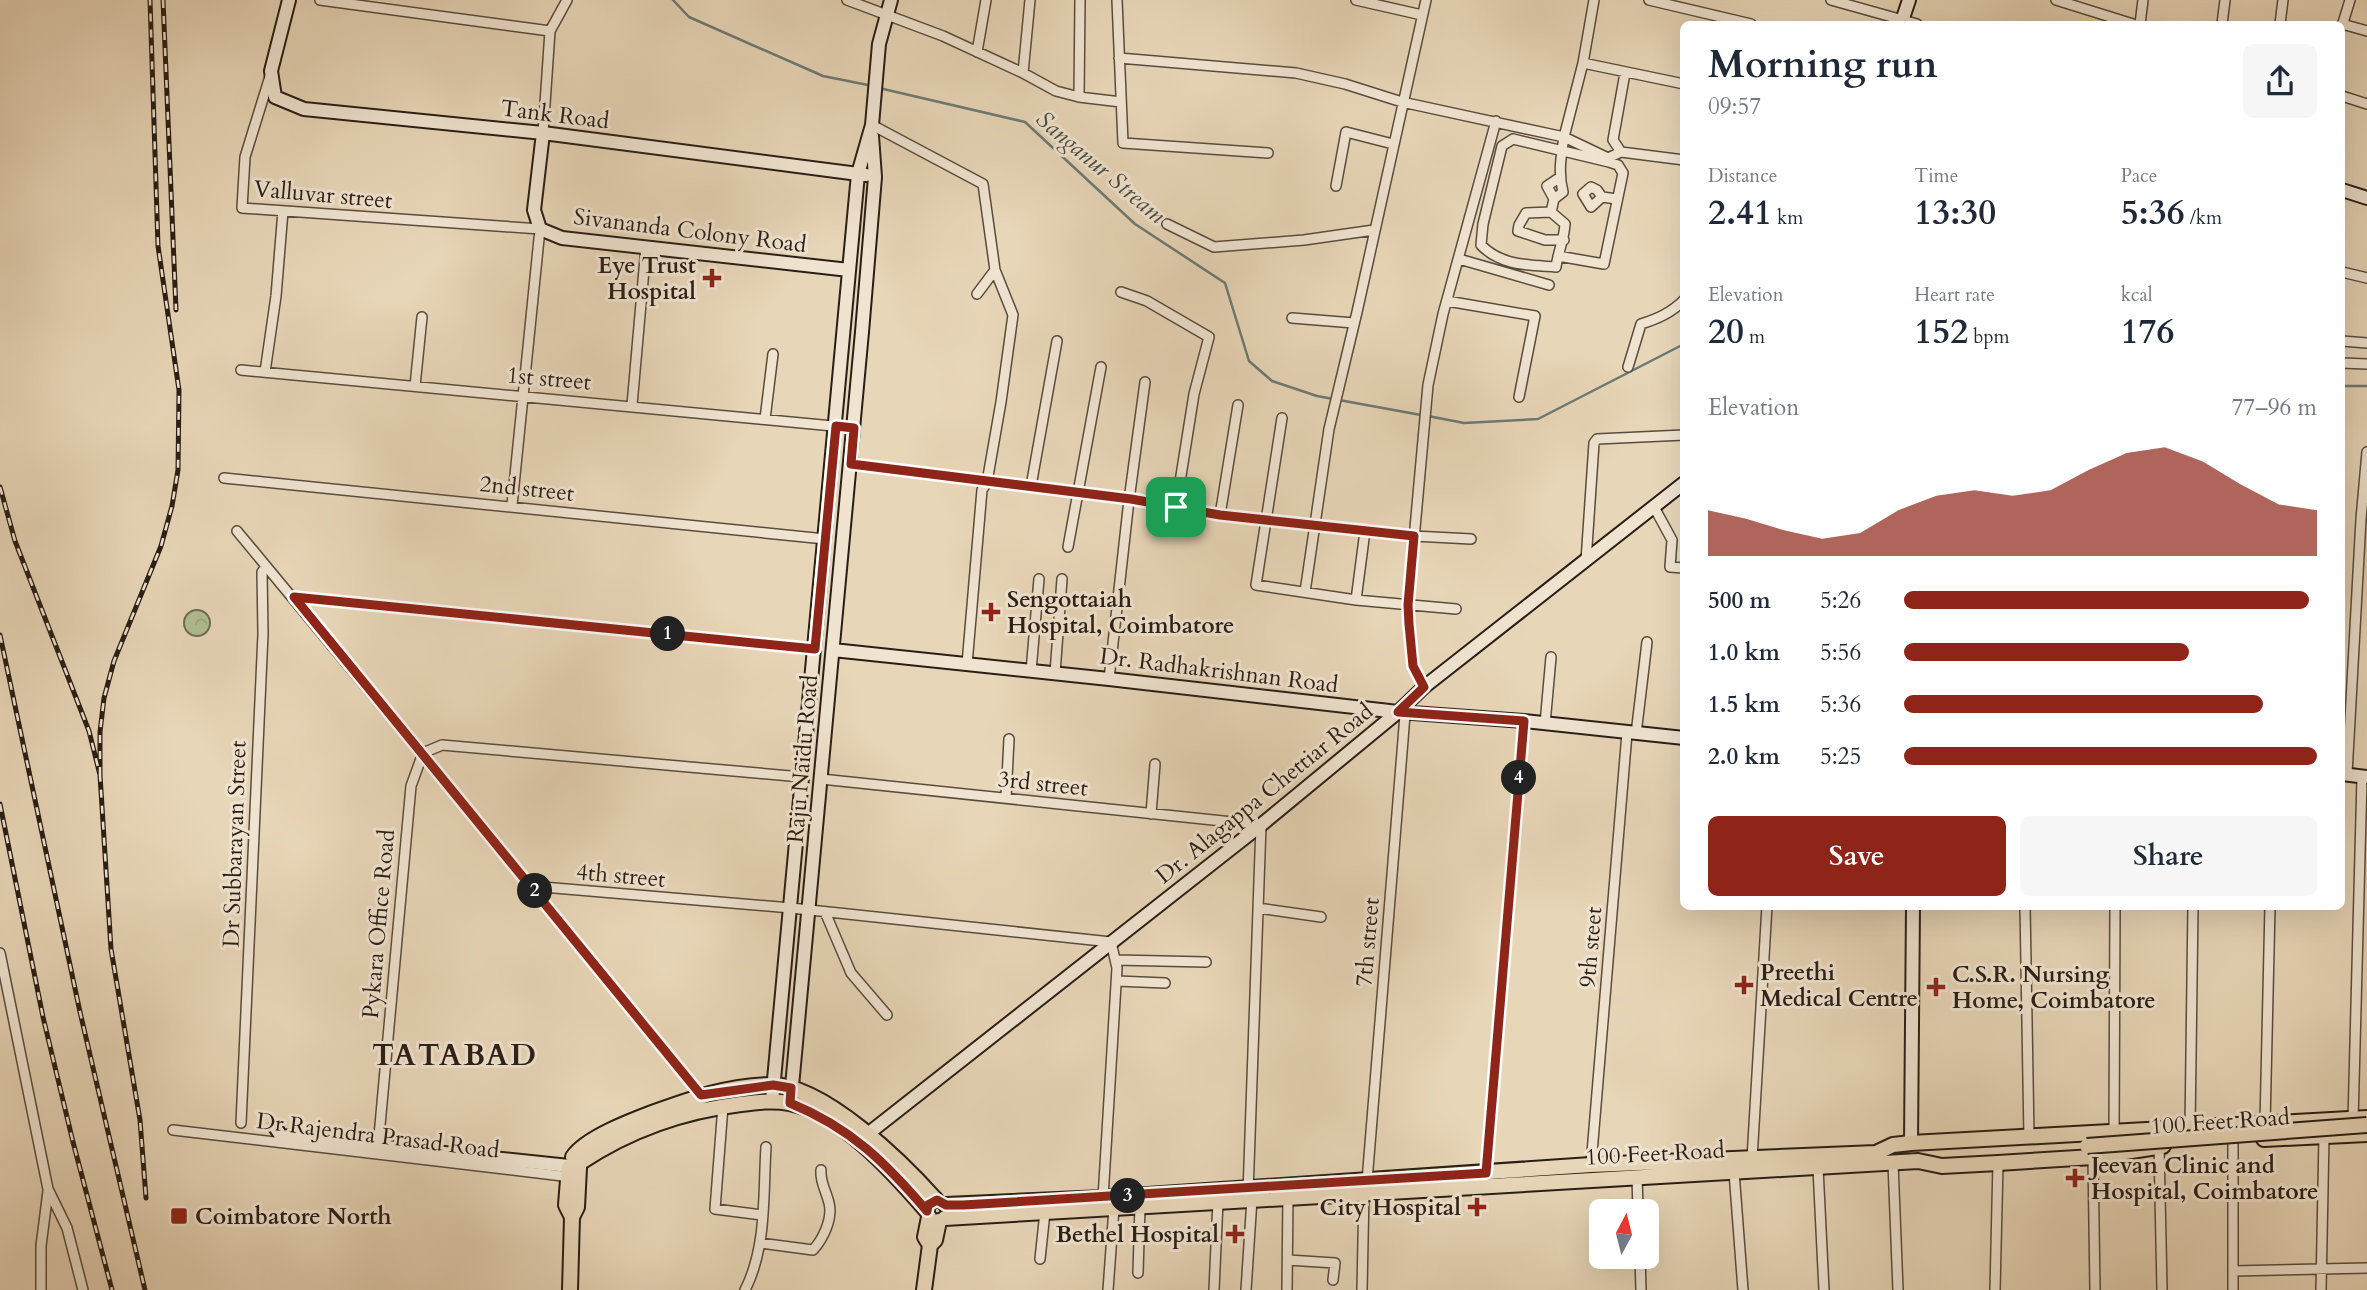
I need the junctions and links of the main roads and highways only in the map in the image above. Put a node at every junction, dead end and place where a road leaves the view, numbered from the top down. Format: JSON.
{"nodes":[{"id":1,"x":289,"y":0,"type":"edge"},
{"id":2,"x":891,"y":0,"type":"edge"},
{"id":3,"x":1909,"y":0,"type":"edge"},
{"id":4,"x":1902,"y":21,"type":"edge"},
{"id":5,"x":872,"y":125,"type":"junction"},
{"id":6,"x":543,"y":133,"type":"junction"},
{"id":7,"x":858,"y":174,"type":"junction"},
{"id":8,"x":875,"y":177,"type":"junction"},
{"id":9,"x":2345,"y":191,"type":"edge"},
{"id":10,"x":2367,"y":198,"type":"edge"},
{"id":11,"x":849,"y":270,"type":"junction"},
{"id":12,"x":1680,"y":486,"type":"edge"},
{"id":13,"x":833,"y":650,"type":"junction"},
{"id":14,"x":1398,"y":712,"type":"junction"},
{"id":15,"x":1680,"y":738,"type":"edge"},
{"id":16,"x":2345,"y":774,"type":"edge"},
{"id":17,"x":2365,"y":777,"type":"edge"},
{"id":18,"x":1913,"y":910,"type":"edge"},
{"id":19,"x":773,"y":1085,"type":"junction"},
{"id":20,"x":791,"y":1096,"type":"junction"},
{"id":21,"x":772,"y":1101,"type":"junction"},
{"id":22,"x":2360,"y":1118,"type":"edge"},
{"id":23,"x":2367,"y":1125,"type":"edge"},
{"id":24,"x":869,"y":1133,"type":"junction"},
{"id":25,"x":2360,"y":1134,"type":"edge"},
{"id":26,"x":378,"y":1145,"type":"junction"},
{"id":27,"x":2090,"y":1151,"type":"junction"},
{"id":28,"x":1915,"y":1152,"type":"junction"},
{"id":29,"x":573,"y":1167,"type":"junction"},
{"id":30,"x":1365,"y":1186,"type":"junction"},
{"id":31,"x":1249,"y":1196,"type":"junction"},
{"id":32,"x":1109,"y":1203,"type":"junction"},
{"id":33,"x":937,"y":1212,"type":"junction"},
{"id":34,"x":570,"y":1290,"type":"edge"},
{"id":35,"x":924,"y":1290,"type":"edge"}],
"edges":[{"from":1,"to":6,"type":"main road","name":"Tank Road"},
{"from":2,"to":5,"type":"main road"},
{"from":3,"to":4,"type":"main road"},
{"from":5,"to":7,"type":"main road","name":"Raju Naidu Road"},
{"from":5,"to":8,"type":"main road","name":"Raju Naidu Road"},
{"from":6,"to":7,"type":"main road","name":"Tank Road"},
{"from":6,"to":11,"type":"main road","name":"Sivananda Colony Road"},
{"from":7,"to":8,"type":"main road","name":"Tank Road"},
{"from":7,"to":11,"type":"main road","name":"Raju Naidu Road"},
{"from":8,"to":13,"type":"main road","name":"Raju Naidu Road"},
{"from":9,"to":10,"type":"main road"},
{"from":11,"to":19,"type":"main road","name":"Raju Naidu Road"},
{"from":12,"to":14,"type":"main road","name":"Dr. Alagappa Chettiar Road"},
{"from":13,"to":14,"type":"main road","name":"Dr. Radhakrishnan Road"},
{"from":13,"to":20,"type":"main road","name":"Raju Naidu Road"},
{"from":14,"to":15,"type":"main road","name":"Dr. Radhakrishnan Road"},
{"from":14,"to":24,"type":"main road","name":"Dr. Alagappa Chettiar Road"},
{"from":16,"to":17,"type":"main road"},
{"from":18,"to":28,"type":"main road"},
{"from":19,"to":20,"type":"main road"},
{"from":19,"to":21,"type":"main road","name":"Raju Naidu Road"},
{"from":19,"to":29,"type":"main road"},
{"from":20,"to":21,"type":"main road"},
{"from":20,"to":24,"type":"main road"},
{"from":20,"to":33,"type":"main road"},
{"from":21,"to":29,"type":"main road"},
{"from":22,"to":28,"type":"main road","name":"100 Feet Road"},
{"from":23,"to":27,"type":"main road","bridge":true},
{"from":24,"to":33,"type":"main road"},
{"from":25,"to":27,"type":"main road","name":"100 Feet Road"},
{"from":26,"to":26,"type":"main road"},
{"from":26,"to":29,"type":"main road"},
{"from":27,"to":28,"type":"main road"},
{"from":27,"to":28,"type":"main road"},
{"from":27,"to":28,"type":"main road","name":"100 Feet Road"},
{"from":28,"to":30,"type":"main road","name":"100 Feet Road"},
{"from":28,"to":30,"type":"main road","name":"100 Feet Road"},
{"from":29,"to":34,"type":"main road"},
{"from":30,"to":31,"type":"main road","name":"100 Feet Road"},
{"from":31,"to":32,"type":"main road","name":"100 Feet Road"},
{"from":31,"to":32,"type":"main road","name":"100 Feet Road"},
{"from":32,"to":33,"type":"main road","name":"100 Feet Road"},
{"from":32,"to":33,"type":"main road","name":"100 Feet Road"},
{"from":33,"to":35,"type":"main road"}]}
